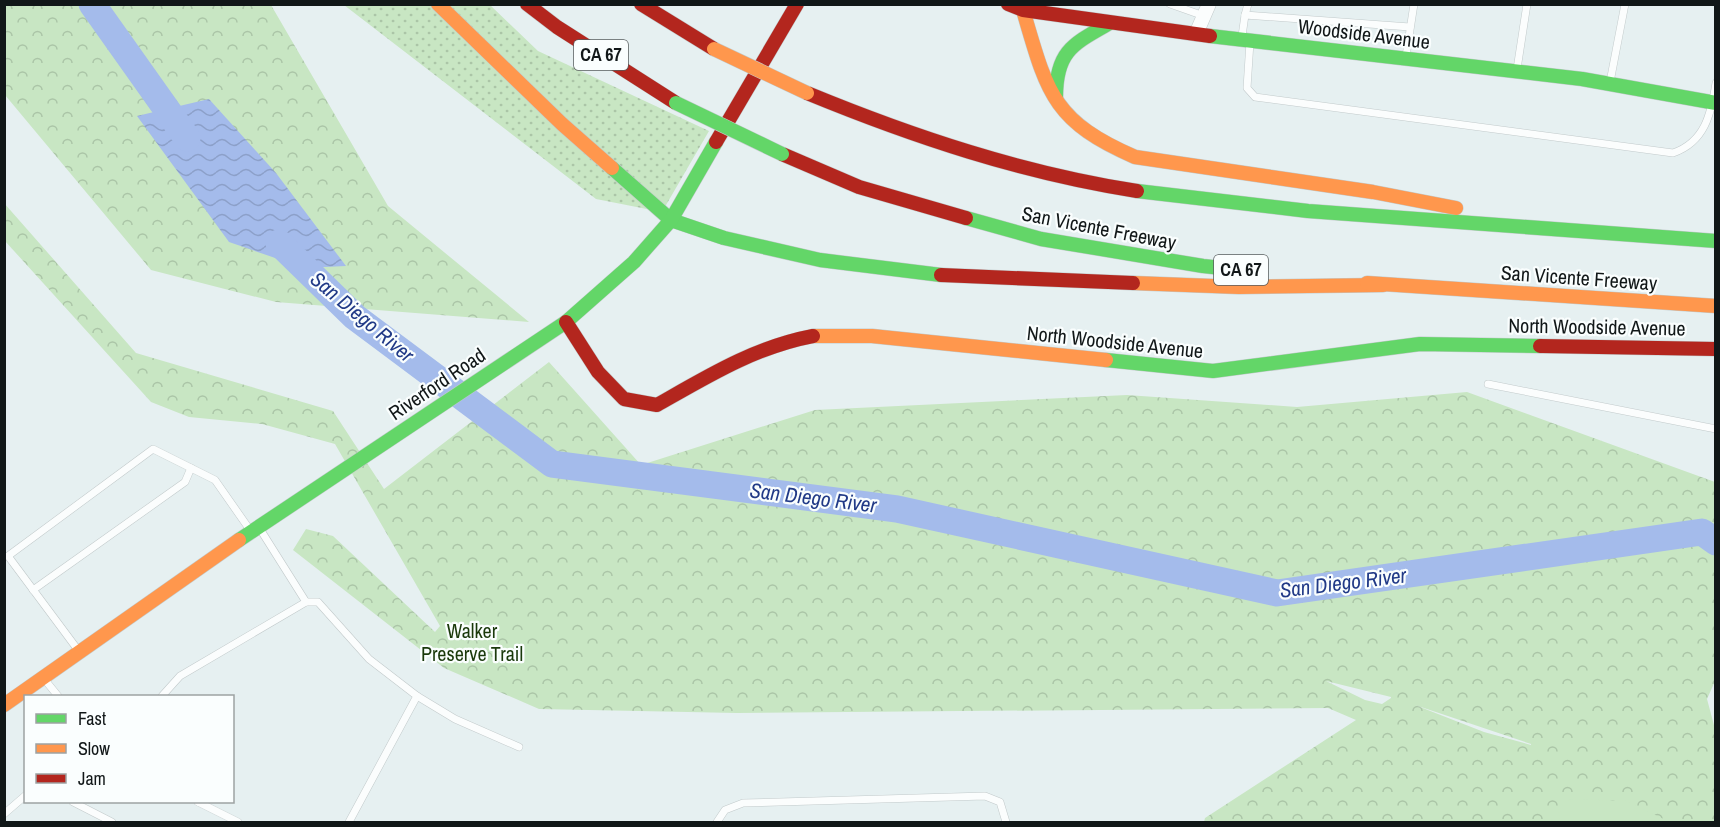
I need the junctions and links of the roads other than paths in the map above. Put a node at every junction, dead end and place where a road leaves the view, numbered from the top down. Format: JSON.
{"nodes":[{"id":1,"x":438,"y":4,"type":"edge"},
{"id":2,"x":527,"y":4,"type":"edge"},
{"id":3,"x":641,"y":4,"type":"edge"},
{"id":4,"x":798,"y":4,"type":"edge"},
{"id":5,"x":1008,"y":4,"type":"edge"},
{"id":6,"x":1170,"y":4,"type":"edge"},
{"id":7,"x":1248,"y":4,"type":"edge"},
{"id":8,"x":1414,"y":4,"type":"edge"},
{"id":9,"x":1527,"y":4,"type":"edge"},
{"id":10,"x":1625,"y":4,"type":"edge"},
{"id":11,"x":1023,"y":10,"type":"junction"},
{"id":12,"x":1206,"y":10,"type":"edge"},
{"id":13,"x":1245,"y":15,"type":"junction"},
{"id":14,"x":1110,"y":23,"type":"junction"},
{"id":15,"x":1410,"y":27,"type":"junction"},
{"id":16,"x":1196,"y":34,"type":"junction"},
{"id":17,"x":1246,"y":40,"type":"junction"},
{"id":18,"x":1406,"y":58,"type":"junction"},
{"id":19,"x":1517,"y":72,"type":"junction"},
{"id":20,"x":1716,"y":83,"type":"edge"},
{"id":21,"x":1610,"y":84,"type":"junction"},
{"id":22,"x":1714,"y":103,"type":"edge"},
{"id":23,"x":1056,"y":104,"type":"junction"},
{"id":24,"x":671,"y":220,"type":"junction"},
{"id":25,"x":1572,"y":230,"type":"junction"},
{"id":26,"x":1716,"y":241,"type":"edge"},
{"id":27,"x":1383,"y":285,"type":"junction"},
{"id":28,"x":1716,"y":306,"type":"edge"},
{"id":29,"x":566,"y":322,"type":"junction"},
{"id":30,"x":1716,"y":349,"type":"edge"},
{"id":31,"x":1488,"y":384,"type":"dead end"},
{"id":32,"x":1716,"y":429,"type":"edge"},
{"id":33,"x":191,"y":468,"type":"junction"},
{"id":34,"x":255,"y":530,"type":"junction"},
{"id":35,"x":6,"y":554,"type":"edge"},
{"id":36,"x":33,"y":590,"type":"junction"},
{"id":37,"x":306,"y":602,"type":"junction"},
{"id":38,"x":78,"y":651,"type":"junction"},
{"id":39,"x":42,"y":676,"type":"junction"},
{"id":40,"x":57,"y":695,"type":"edge"},
{"id":41,"x":163,"y":695,"type":"edge"},
{"id":42,"x":417,"y":696,"type":"junction"},
{"id":43,"x":4,"y":705,"type":"edge"},
{"id":44,"x":519,"y":747,"type":"dead end"},
{"id":45,"x":24,"y":797,"type":"edge"},
{"id":46,"x":77,"y":803,"type":"edge"},
{"id":47,"x":202,"y":803,"type":"edge"},
{"id":48,"x":4,"y":814,"type":"edge"},
{"id":49,"x":112,"y":822,"type":"edge"},
{"id":50,"x":238,"y":822,"type":"edge"},
{"id":51,"x":349,"y":822,"type":"edge"},
{"id":52,"x":717,"y":822,"type":"edge"},
{"id":53,"x":1006,"y":822,"type":"edge"}],
"edges":[{"from":1,"to":24,"type":"main road"},
{"from":2,"to":27,"type":"main road","name":"San Vicente Freeway","number":"CA 67","bridge":true},
{"from":3,"to":25,"type":"main road","bridge":true},
{"from":4,"to":24,"type":"main road","name":"Riverford Road"},
{"from":5,"to":11,"type":"main road","name":"Woodside Avenue"},
{"from":6,"to":12,"type":"lane"},
{"from":7,"to":13,"type":"lane"},
{"from":8,"to":15,"type":"lane"},
{"from":9,"to":19,"type":"lane"},
{"from":10,"to":21,"type":"lane"},
{"from":11,"to":14,"type":"main road","name":"Woodside Avenue"},
{"from":11,"to":23,"type":"main road"},
{"from":12,"to":16,"type":"street"},
{"from":13,"to":15,"type":"lane"},
{"from":13,"to":17,"type":"lane"},
{"from":14,"to":16,"type":"main road","name":"Woodside Avenue"},
{"from":14,"to":23,"type":"main road"},
{"from":15,"to":18,"type":"lane"},
{"from":16,"to":17,"type":"main road","name":"Woodside Avenue"},
{"from":17,"to":18,"type":"main road","name":"Woodside Avenue"},
{"from":17,"to":22,"type":"lane"},
{"from":18,"to":19,"type":"main road","name":"Woodside Avenue"},
{"from":19,"to":21,"type":"main road","name":"Woodside Avenue"},
{"from":20,"to":22,"type":"lane"},
{"from":21,"to":22,"type":"main road","name":"Woodside Avenue"},
{"from":23,"to":25,"type":"main road"},
{"from":24,"to":27,"type":"main road"},
{"from":24,"to":29,"type":"main road","name":"Riverford Road"},
{"from":25,"to":26,"type":"main road"},
{"from":27,"to":28,"type":"main road","name":"San Vicente Freeway","number":"CA 67"},
{"from":29,"to":30,"type":"main road","name":"North Woodside Avenue"},
{"from":29,"to":34,"type":"main road","name":"Riverford Road"},
{"from":31,"to":32,"type":"lane"},
{"from":33,"to":34,"type":"lane"},
{"from":33,"to":35,"type":"lane"},
{"from":33,"to":36,"type":"lane"},
{"from":34,"to":37,"type":"lane"},
{"from":34,"to":38,"type":"main road","name":"Riverford Road"},
{"from":35,"to":36,"type":"lane"},
{"from":36,"to":38,"type":"lane"},
{"from":37,"to":41,"type":"lane"},
{"from":37,"to":42,"type":"lane"},
{"from":38,"to":39,"type":"main road","name":"Riverford Road"},
{"from":39,"to":40,"type":"lane"},
{"from":39,"to":43,"type":"main road","name":"Riverford Road"},
{"from":42,"to":44,"type":"lane"},
{"from":42,"to":51,"type":"lane"},
{"from":45,"to":48,"type":"lane"},
{"from":46,"to":49,"type":"lane"},
{"from":47,"to":50,"type":"lane"},
{"from":52,"to":53,"type":"lane"}]}
